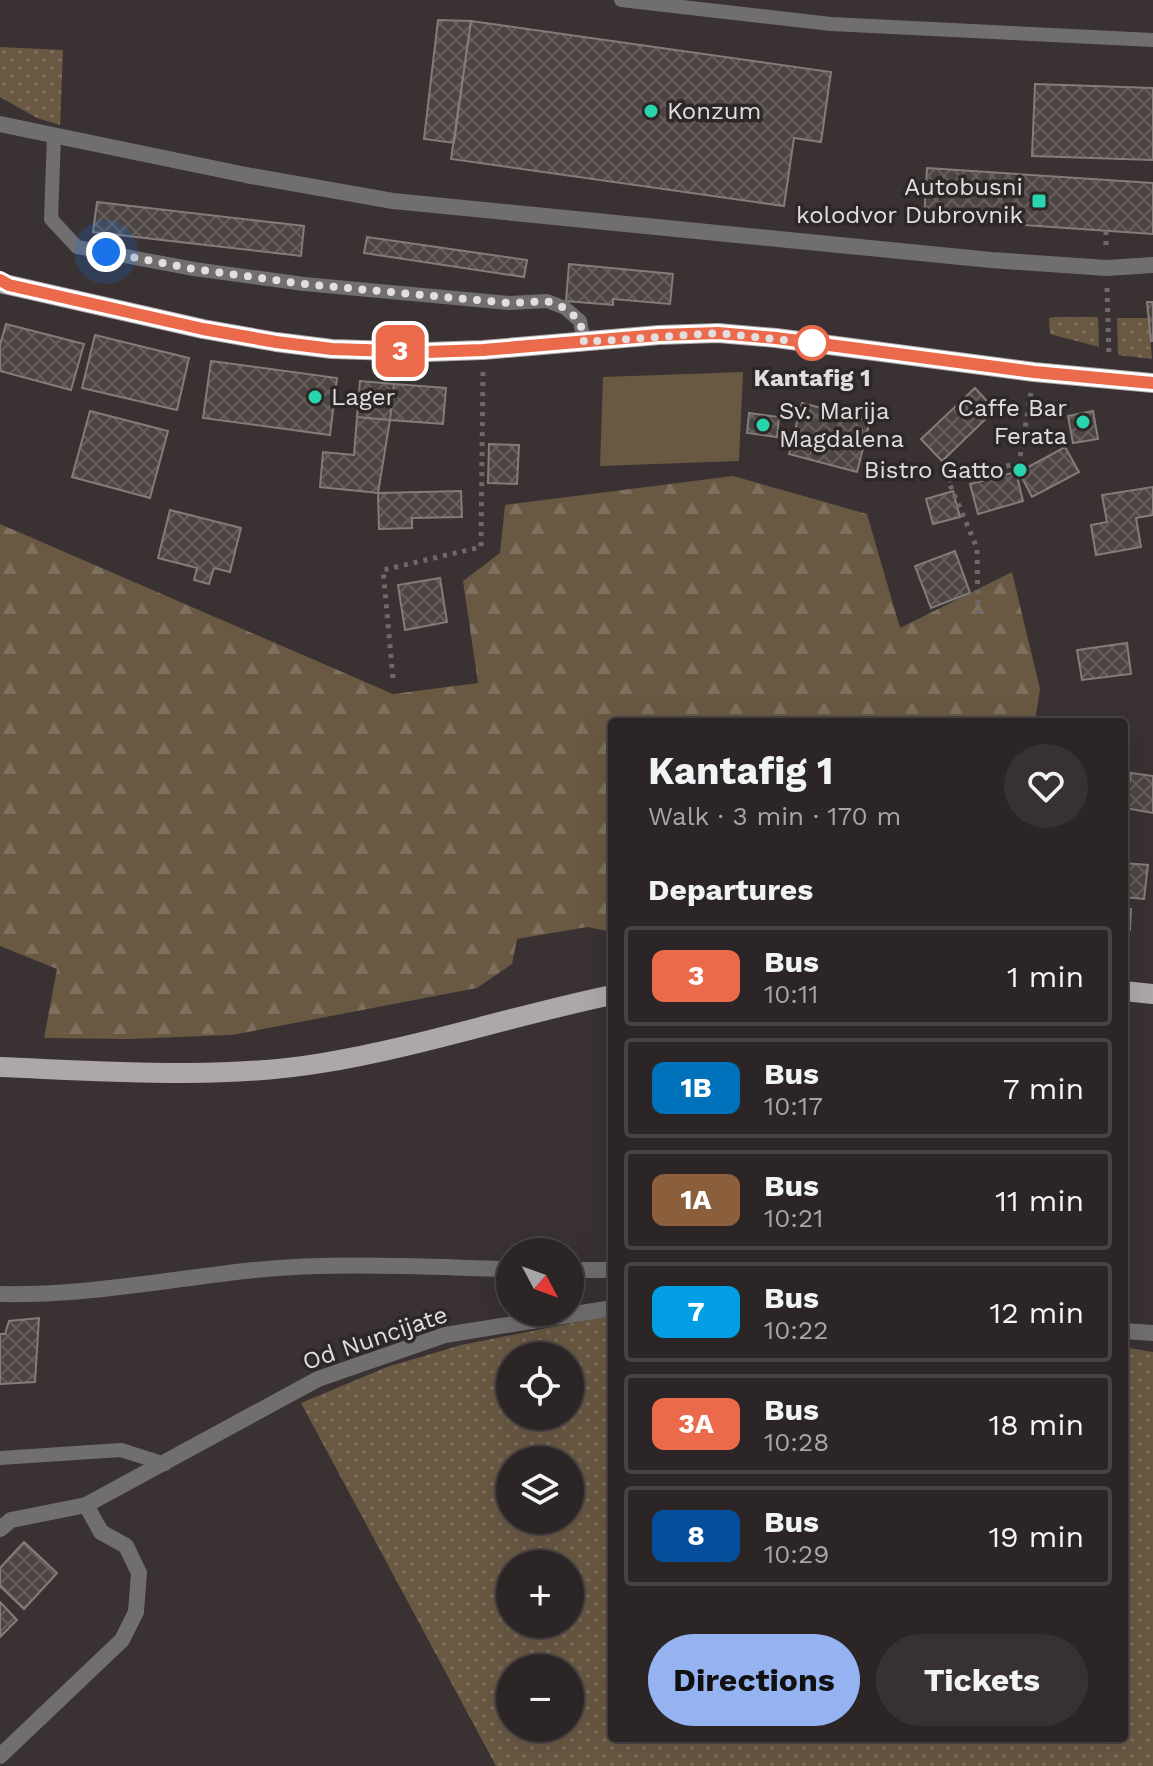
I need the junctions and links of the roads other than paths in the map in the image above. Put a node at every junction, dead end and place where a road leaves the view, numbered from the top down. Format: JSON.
{"nodes":[{"id":1,"x":621,"y":0,"type":"edge"},
{"id":2,"x":1153,"y":40,"type":"edge"},
{"id":3,"x":4,"y":122,"type":"edge"},
{"id":4,"x":54,"y":136,"type":"junction"},
{"id":5,"x":1153,"y":265,"type":"edge"},
{"id":6,"x":3,"y":283,"type":"edge"},
{"id":7,"x":584,"y":342,"type":"junction"},
{"id":8,"x":1153,"y":383,"type":"edge"},
{"id":9,"x":1128,"y":991,"type":"edge"},
{"id":10,"x":1153,"y":994,"type":"edge"},
{"id":11,"x":608,"y":996,"type":"edge"},
{"id":12,"x":0,"y":1067,"type":"edge"},
{"id":13,"x":496,"y":1269,"type":"edge"},
{"id":14,"x":584,"y":1270,"type":"edge"},
{"id":15,"x":608,"y":1270,"type":"edge"},
{"id":16,"x":0,"y":1294,"type":"edge"},
{"id":17,"x":608,"y":1309,"type":"edge"},
{"id":18,"x":1128,"y":1331,"type":"edge"},
{"id":19,"x":1153,"y":1333,"type":"edge"},
{"id":20,"x":0,"y":1458,"type":"edge"},
{"id":21,"x":165,"y":1464,"type":"junction"},
{"id":22,"x":86,"y":1505,"type":"junction"},
{"id":23,"x":4,"y":1520,"type":"edge"},
{"id":24,"x":0,"y":1756,"type":"edge"}],
"edges":[{"from":1,"to":2,"type":"lane"},
{"from":3,"to":4,"type":"street"},
{"from":4,"to":5,"type":"street"},
{"from":4,"to":7,"type":"lane"},
{"from":6,"to":7,"type":"main road"},
{"from":7,"to":8,"type":"main road"},
{"from":9,"to":10,"type":"main road"},
{"from":11,"to":12,"type":"main road"},
{"from":13,"to":16,"type":"street","name":"Od Nuncijate"},
{"from":14,"to":15,"type":"street"},
{"from":17,"to":21,"type":"street","name":"Od Nuncijate"},
{"from":18,"to":19,"type":"street"},
{"from":20,"to":21,"type":"lane"},
{"from":21,"to":22,"type":"street","name":"Od Nuncijate"},
{"from":22,"to":23,"type":"street","name":"Od Nuncijate"},
{"from":22,"to":24,"type":"street"}]}
